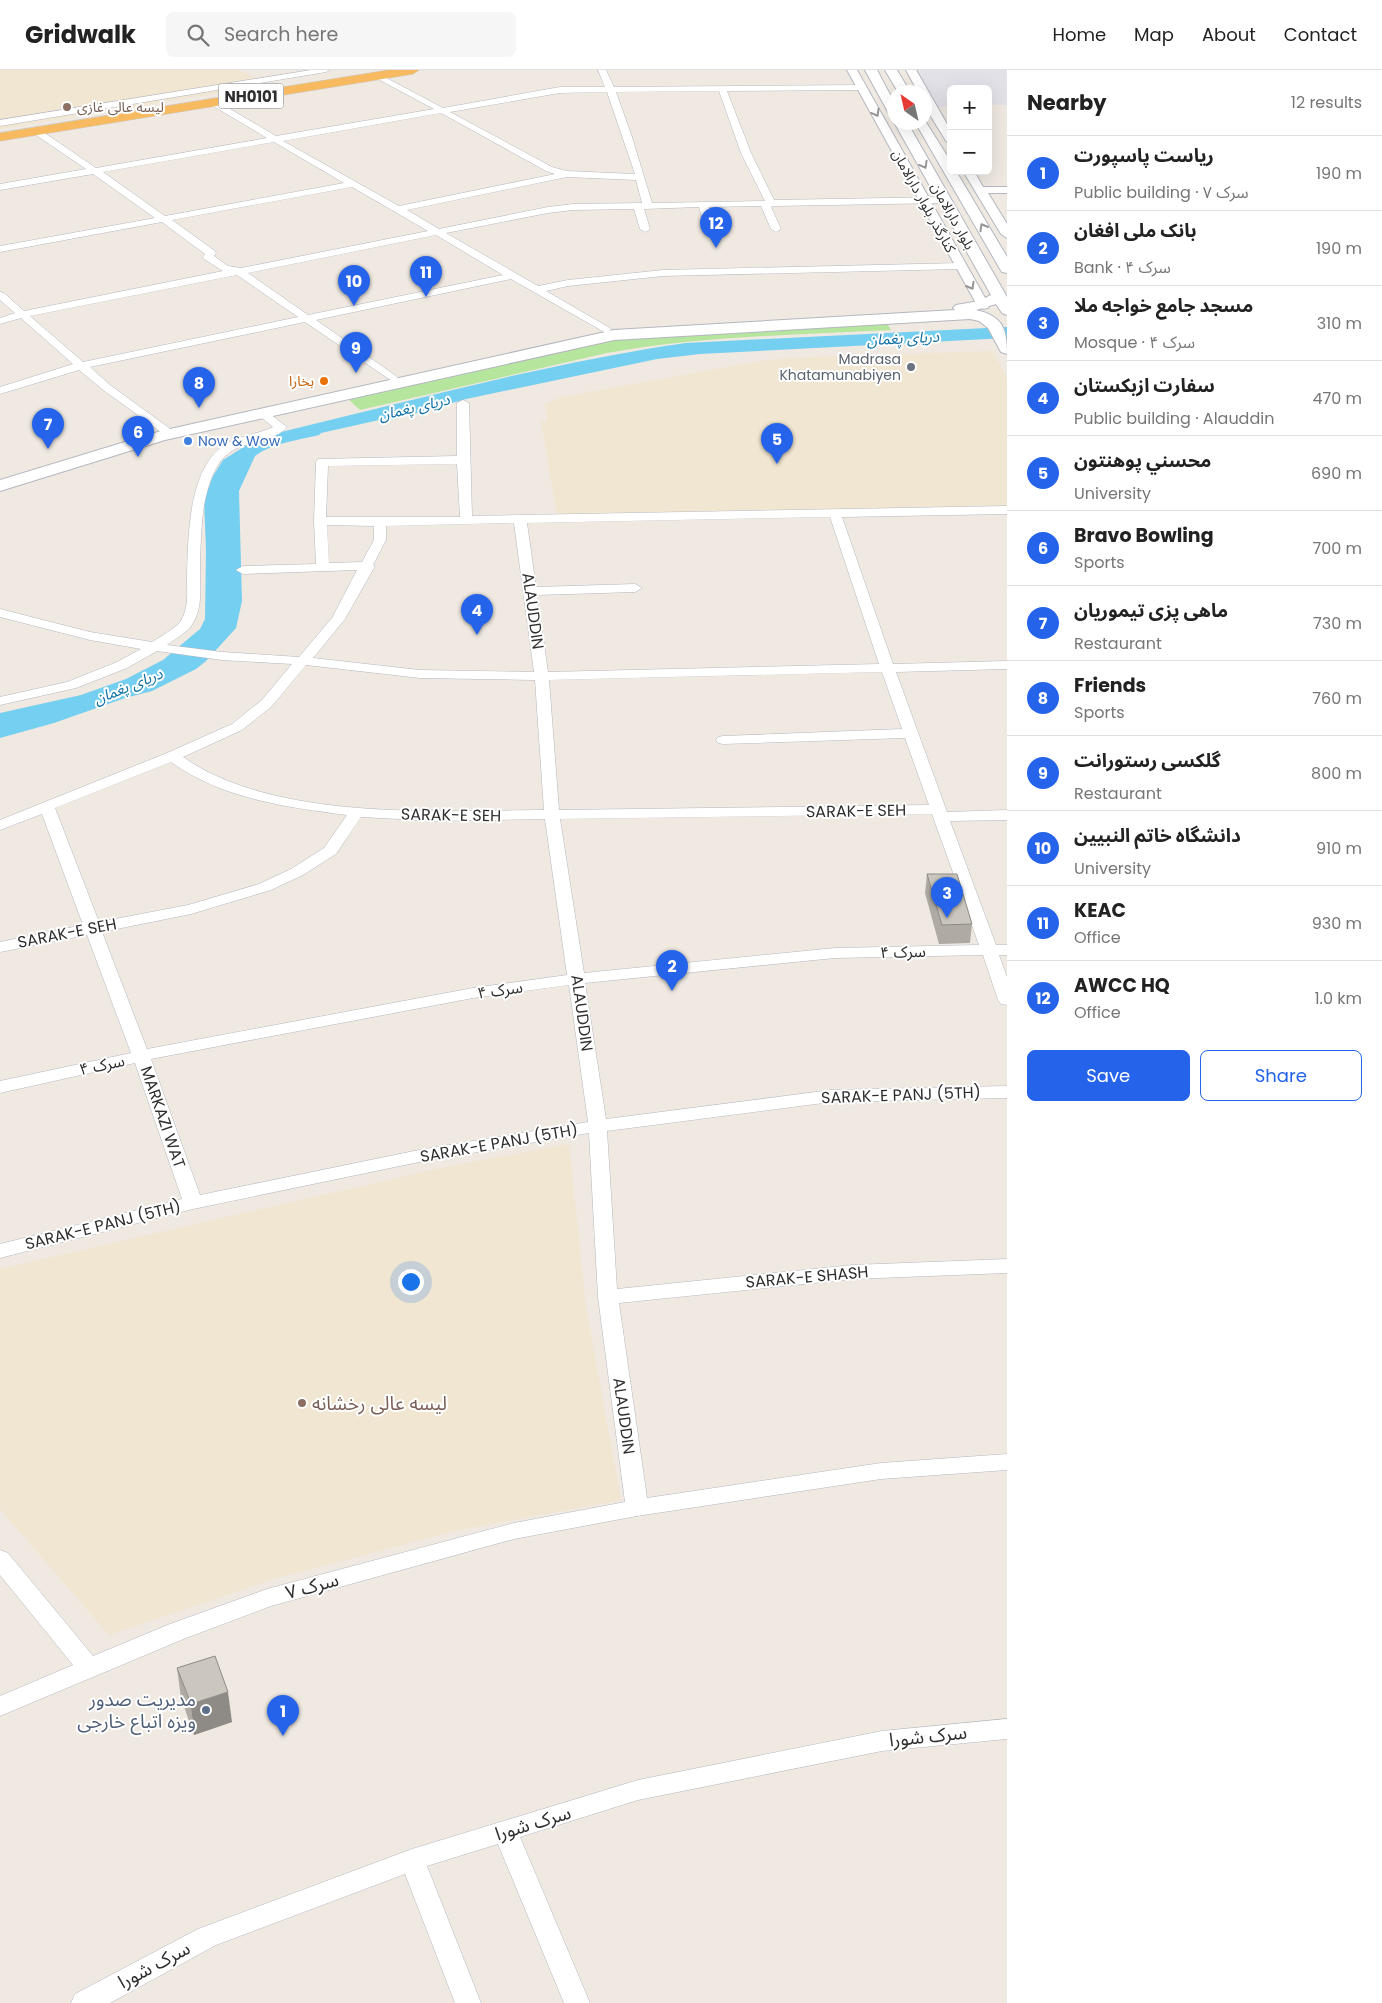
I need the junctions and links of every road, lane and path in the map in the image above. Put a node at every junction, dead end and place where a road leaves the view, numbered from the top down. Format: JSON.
{"nodes":[{"id":1,"x":252,"y":70,"type":"edge"},
{"id":2,"x":326,"y":70,"type":"edge"},
{"id":3,"x":413,"y":70,"type":"edge"},
{"id":4,"x":602,"y":70,"type":"edge"},
{"id":5,"x":852,"y":70,"type":"edge"},
{"id":6,"x":870,"y":70,"type":"edge"},
{"id":7,"x":891,"y":70,"type":"edge"},
{"id":8,"x":911,"y":70,"type":"edge"},
{"id":9,"x":379,"y":76,"type":"junction"},
{"id":10,"x":269,"y":80,"type":"junction"},
{"id":11,"x":900,"y":85,"type":"edge"},
{"id":12,"x":919,"y":85,"type":"edge"},
{"id":13,"x":862,"y":87,"type":"junction"},
{"id":14,"x":722,"y":88,"type":"junction"},
{"id":15,"x":611,"y":89,"type":"junction"},
{"id":16,"x":288,"y":90,"type":"junction"},
{"id":17,"x":887,"y":100,"type":"edge"},
{"id":18,"x":213,"y":102,"type":"junction"},
{"id":19,"x":932,"y":109,"type":"edge"},
{"id":20,"x":443,"y":111,"type":"junction"},
{"id":21,"x":0,"y":123,"type":"edge"},
{"id":22,"x":905,"y":130,"type":"edge"},
{"id":23,"x":926,"y":130,"type":"edge"},
{"id":24,"x":36,"y":131,"type":"junction"},
{"id":25,"x":947,"y":135,"type":"edge"},
{"id":26,"x":0,"y":137,"type":"edge"},
{"id":27,"x":276,"y":140,"type":"junction"},
{"id":28,"x":95,"y":171,"type":"junction"},
{"id":29,"x":567,"y":174,"type":"junction"},
{"id":30,"x":971,"y":175,"type":"edge"},
{"id":31,"x":640,"y":177,"type":"junction"},
{"id":32,"x":354,"y":184,"type":"junction"},
{"id":33,"x":0,"y":187,"type":"edge"},
{"id":34,"x":980,"y":190,"type":"junction"},
{"id":35,"x":1007,"y":190,"type":"edge"},
{"id":36,"x":944,"y":200,"type":"junction"},
{"id":37,"x":925,"y":201,"type":"junction"},
{"id":38,"x":768,"y":204,"type":"junction"},
{"id":39,"x":703,"y":205,"type":"junction"},
{"id":40,"x":643,"y":206,"type":"junction"},
{"id":41,"x":398,"y":209,"type":"junction"},
{"id":42,"x":163,"y":219,"type":"junction"},
{"id":43,"x":710,"y":227,"type":"dead end"},
{"id":44,"x":645,"y":228,"type":"dead end"},
{"id":45,"x":776,"y":229,"type":"dead end"},
{"id":46,"x":434,"y":231,"type":"junction"},
{"id":47,"x":1007,"y":234,"type":"edge"},
{"id":48,"x":0,"y":249,"type":"edge"},
{"id":49,"x":960,"y":266,"type":"junction"},
{"id":50,"x":237,"y":270,"type":"junction"},
{"id":51,"x":1007,"y":270,"type":"edge"},
{"id":52,"x":511,"y":276,"type":"junction"},
{"id":53,"x":1007,"y":283,"type":"edge"},
{"id":54,"x":991,"y":284,"type":"junction"},
{"id":55,"x":536,"y":290,"type":"junction"},
{"id":56,"x":0,"y":295,"type":"edge"},
{"id":57,"x":1003,"y":304,"type":"edge"},
{"id":58,"x":983,"y":306,"type":"junction"},
{"id":59,"x":24,"y":314,"type":"junction"},
{"id":60,"x":306,"y":320,"type":"junction"},
{"id":61,"x":0,"y":321,"type":"edge"},
{"id":62,"x":606,"y":330,"type":"junction"},
{"id":63,"x":1005,"y":345,"type":"edge"},
{"id":64,"x":83,"y":365,"type":"junction"},
{"id":65,"x":392,"y":378,"type":"junction"},
{"id":66,"x":0,"y":391,"type":"edge"},
{"id":67,"x":341,"y":392,"type":"junction"},
{"id":68,"x":463,"y":403,"type":"dead end"},
{"id":69,"x":262,"y":413,"type":"junction"},
{"id":70,"x":165,"y":430,"type":"junction"},
{"id":71,"x":463,"y":460,"type":"junction"},
{"id":72,"x":0,"y":480,"type":"edge"},
{"id":73,"x":0,"y":486,"type":"edge"},
{"id":74,"x":1007,"y":510,"type":"edge"},
{"id":75,"x":835,"y":514,"type":"junction"},
{"id":76,"x":520,"y":519,"type":"junction"},
{"id":77,"x":466,"y":520,"type":"junction"},
{"id":78,"x":320,"y":521,"type":"junction"},
{"id":79,"x":380,"y":522,"type":"junction"},
{"id":80,"x":368,"y":566,"type":"junction"},
{"id":81,"x":323,"y":568,"type":"junction"},
{"id":82,"x":243,"y":570,"type":"dead end"},
{"id":83,"x":635,"y":588,"type":"dead end"},
{"id":84,"x":530,"y":591,"type":"junction"},
{"id":85,"x":0,"y":613,"type":"edge"},
{"id":86,"x":159,"y":647,"type":"junction"},
{"id":87,"x":304,"y":661,"type":"junction"},
{"id":88,"x":1007,"y":665,"type":"edge"},
{"id":89,"x":887,"y":667,"type":"junction"},
{"id":90,"x":542,"y":676,"type":"junction"},
{"id":91,"x":0,"y":701,"type":"edge"},
{"id":92,"x":911,"y":733,"type":"junction"},
{"id":93,"x":723,"y":740,"type":"dead end"},
{"id":94,"x":172,"y":756,"type":"junction"},
{"id":95,"x":47,"y":808,"type":"junction"},
{"id":96,"x":357,"y":812,"type":"junction"},
{"id":97,"x":941,"y":813,"type":"junction"},
{"id":98,"x":552,"y":815,"type":"junction"},
{"id":99,"x":1007,"y":815,"type":"edge"},
{"id":100,"x":0,"y":826,"type":"edge"},
{"id":101,"x":92,"y":927,"type":"junction"},
{"id":102,"x":0,"y":947,"type":"edge"},
{"id":103,"x":990,"y":950,"type":"junction"},
{"id":104,"x":1007,"y":950,"type":"edge"},
{"id":105,"x":577,"y":979,"type":"junction"},
{"id":106,"x":1007,"y":1000,"type":"edge"},
{"id":107,"x":141,"y":1056,"type":"junction"},
{"id":108,"x":0,"y":1086,"type":"edge"},
{"id":109,"x":1007,"y":1092,"type":"edge"},
{"id":110,"x":598,"y":1126,"type":"junction"},
{"id":111,"x":193,"y":1203,"type":"junction"},
{"id":112,"x":0,"y":1251,"type":"edge"},
{"id":113,"x":1007,"y":1266,"type":"edge"},
{"id":114,"x":608,"y":1297,"type":"junction"},
{"id":115,"x":1007,"y":1462,"type":"edge"},
{"id":116,"x":637,"y":1508,"type":"junction"},
{"id":117,"x":0,"y":1559,"type":"edge"},
{"id":118,"x":90,"y":1668,"type":"junction"},
{"id":119,"x":0,"y":1706,"type":"edge"},
{"id":120,"x":1007,"y":1729,"type":"edge"},
{"id":121,"x":505,"y":1832,"type":"junction"},
{"id":122,"x":412,"y":1860,"type":"junction"},
{"id":123,"x":84,"y":2003,"type":"edge"},
{"id":124,"x":468,"y":2003,"type":"edge"},
{"id":125,"x":577,"y":2003,"type":"edge"}],
"edges":[{"from":1,"to":10,"type":"street"},
{"from":2,"to":10,"type":"street"},
{"from":3,"to":9,"type":"highway","number":"NH0101"},
{"from":4,"to":15,"type":"street"},
{"from":5,"to":13,"type":"street","name":"کنارگذر بلوار دارالامان"},
{"from":6,"to":17,"type":"main road"},
{"from":7,"to":11,"type":"main road"},
{"from":8,"to":12,"type":"street"},
{"from":9,"to":16,"type":"highway","number":"NH0101"},
{"from":9,"to":20,"type":"street"},
{"from":10,"to":16,"type":"street"},
{"from":10,"to":21,"type":"street"},
{"from":13,"to":14,"type":"street"},
{"from":13,"to":37,"type":"street","name":"کنارگذر بلوار دارالامان","one_way":true},
{"from":14,"to":15,"type":"street"},
{"from":14,"to":38,"type":"street"},
{"from":15,"to":20,"type":"street"},
{"from":15,"to":31,"type":"street"},
{"from":16,"to":18,"type":"highway","number":"NH0101"},
{"from":18,"to":24,"type":"highway","number":"NH0101"},
{"from":18,"to":27,"type":"street"},
{"from":19,"to":25,"type":"street"},
{"from":20,"to":27,"type":"street"},
{"from":20,"to":29,"type":"street"},
{"from":22,"to":36,"type":"main road","name":"بلوار دارالامان","one_way":true},
{"from":51,"to":23,"type":"main road","name":"بلوار دارالامان","one_way":true},
{"from":24,"to":26,"type":"highway","number":"NH0101"},
{"from":24,"to":28,"type":"street"},
{"from":27,"to":28,"type":"street"},
{"from":27,"to":32,"type":"street"},
{"from":28,"to":33,"type":"street"},
{"from":28,"to":42,"type":"street"},
{"from":29,"to":31,"type":"street"},
{"from":29,"to":41,"type":"street"},
{"from":30,"to":34,"type":"street"},
{"from":31,"to":40,"type":"street"},
{"from":32,"to":41,"type":"street"},
{"from":32,"to":42,"type":"street"},
{"from":34,"to":35,"type":"street"},
{"from":34,"to":47,"type":"street"},
{"from":36,"to":37,"type":"street"},
{"from":36,"to":54,"type":"main road","name":"بلوار دارالامان"},
{"from":37,"to":38,"type":"street"},
{"from":37,"to":49,"type":"street","name":"کنارگذر بلوار دارالامان"},
{"from":38,"to":39,"type":"street"},
{"from":38,"to":45,"type":"street"},
{"from":39,"to":40,"type":"street"},
{"from":39,"to":43,"type":"street"},
{"from":40,"to":44,"type":"street"},
{"from":40,"to":46,"type":"street"},
{"from":41,"to":46,"type":"street"},
{"from":42,"to":48,"type":"street"},
{"from":42,"to":50,"type":"street"},
{"from":46,"to":50,"type":"street"},
{"from":46,"to":52,"type":"street"},
{"from":49,"to":55,"type":"street"},
{"from":49,"to":58,"type":"street","name":"کنارگذر بلوار دارالامان","one_way":true},
{"from":50,"to":59,"type":"street"},
{"from":50,"to":60,"type":"street"},
{"from":52,"to":55,"type":"street"},
{"from":52,"to":60,"type":"street"},
{"from":53,"to":54,"type":"main road"},
{"from":54,"to":57,"type":"main road","name":"بلوار دارالامان"},
{"from":55,"to":62,"type":"street"},
{"from":56,"to":59,"type":"street"},
{"from":57,"to":58,"type":"main road"},
{"from":58,"to":62,"type":"main road"},
{"from":59,"to":61,"type":"street"},
{"from":59,"to":64,"type":"street"},
{"from":60,"to":64,"type":"street"},
{"from":60,"to":65,"type":"street"},
{"from":62,"to":65,"type":"main road"},
{"from":63,"to":67,"type":"main road"},
{"from":64,"to":66,"type":"street"},
{"from":64,"to":70,"type":"street"},
{"from":65,"to":67,"type":"main road"},
{"from":67,"to":69,"type":"main road"},
{"from":67,"to":70,"type":"main road"},
{"from":68,"to":71,"type":"street"},
{"from":69,"to":73,"type":"main road"},
{"from":69,"to":86,"type":"street"},
{"from":70,"to":72,"type":"main road"},
{"from":71,"to":77,"type":"street"},
{"from":71,"to":78,"type":"street"},
{"from":74,"to":75,"type":"street"},
{"from":75,"to":76,"type":"street"},
{"from":75,"to":89,"type":"street"},
{"from":76,"to":77,"type":"street"},
{"from":76,"to":84,"type":"street","name":"ALAUDDIN"},
{"from":77,"to":79,"type":"street"},
{"from":78,"to":79,"type":"street"},
{"from":78,"to":81,"type":"street"},
{"from":79,"to":80,"type":"street"},
{"from":80,"to":81,"type":"street"},
{"from":80,"to":87,"type":"street"},
{"from":81,"to":82,"type":"street"},
{"from":83,"to":84,"type":"street"},
{"from":84,"to":90,"type":"street","name":"ALAUDDIN"},
{"from":85,"to":86,"type":"street"},
{"from":86,"to":87,"type":"street"},
{"from":86,"to":91,"type":"street"},
{"from":87,"to":90,"type":"street"},
{"from":87,"to":94,"type":"street"},
{"from":88,"to":89,"type":"street"},
{"from":89,"to":90,"type":"street"},
{"from":89,"to":92,"type":"street"},
{"from":90,"to":98,"type":"street","name":"ALAUDDIN"},
{"from":92,"to":93,"type":"street"},
{"from":92,"to":97,"type":"street"},
{"from":94,"to":95,"type":"street"},
{"from":94,"to":96,"type":"street"},
{"from":95,"to":100,"type":"street"},
{"from":95,"to":101,"type":"street","name":"MARKAZI WAT"},
{"from":96,"to":98,"type":"street","name":"SARAK-E SEH"},
{"from":96,"to":101,"type":"street","name":"SARAK-E SEH"},
{"from":97,"to":98,"type":"street","name":"SARAK-E SEH"},
{"from":97,"to":99,"type":"street","name":"SARAK-E SEH"},
{"from":97,"to":103,"type":"street"},
{"from":98,"to":105,"type":"street","name":"ALAUDDIN"},
{"from":101,"to":102,"type":"street","name":"SARAK-E SEH"},
{"from":101,"to":107,"type":"street","name":"MARKAZI WAT"},
{"from":103,"to":104,"type":"street","name":"سرک ۴"},
{"from":103,"to":105,"type":"street","name":"سرک ۴"},
{"from":103,"to":106,"type":"street"},
{"from":105,"to":107,"type":"street","name":"سرک ۴"},
{"from":105,"to":110,"type":"street","name":"ALAUDDIN"},
{"from":107,"to":108,"type":"street","name":"سرک ۴"},
{"from":107,"to":111,"type":"street","name":"MARKAZI WAT"},
{"from":109,"to":110,"type":"street","name":"SARAK-E PANJ (5TH)"},
{"from":110,"to":111,"type":"street","name":"SARAK-E PANJ (5TH)"},
{"from":110,"to":114,"type":"street","name":"ALAUDDIN"},
{"from":111,"to":112,"type":"street","name":"SARAK-E PANJ (5TH)"},
{"from":113,"to":114,"type":"street","name":"SARAK-E SHASH"},
{"from":114,"to":116,"type":"street","name":"ALAUDDIN"},
{"from":115,"to":116,"type":"street","name":"سرک ۷"},
{"from":116,"to":118,"type":"street","name":"سرک ۷"},
{"from":117,"to":118,"type":"street"},
{"from":118,"to":119,"type":"street","name":"سرک ۷"},
{"from":120,"to":121,"type":"street","name":"سرک شورا"},
{"from":121,"to":122,"type":"street","name":"سرک شورا"},
{"from":121,"to":125,"type":"street"},
{"from":122,"to":123,"type":"street","name":"سرک شورا"},
{"from":122,"to":124,"type":"street"}]}
